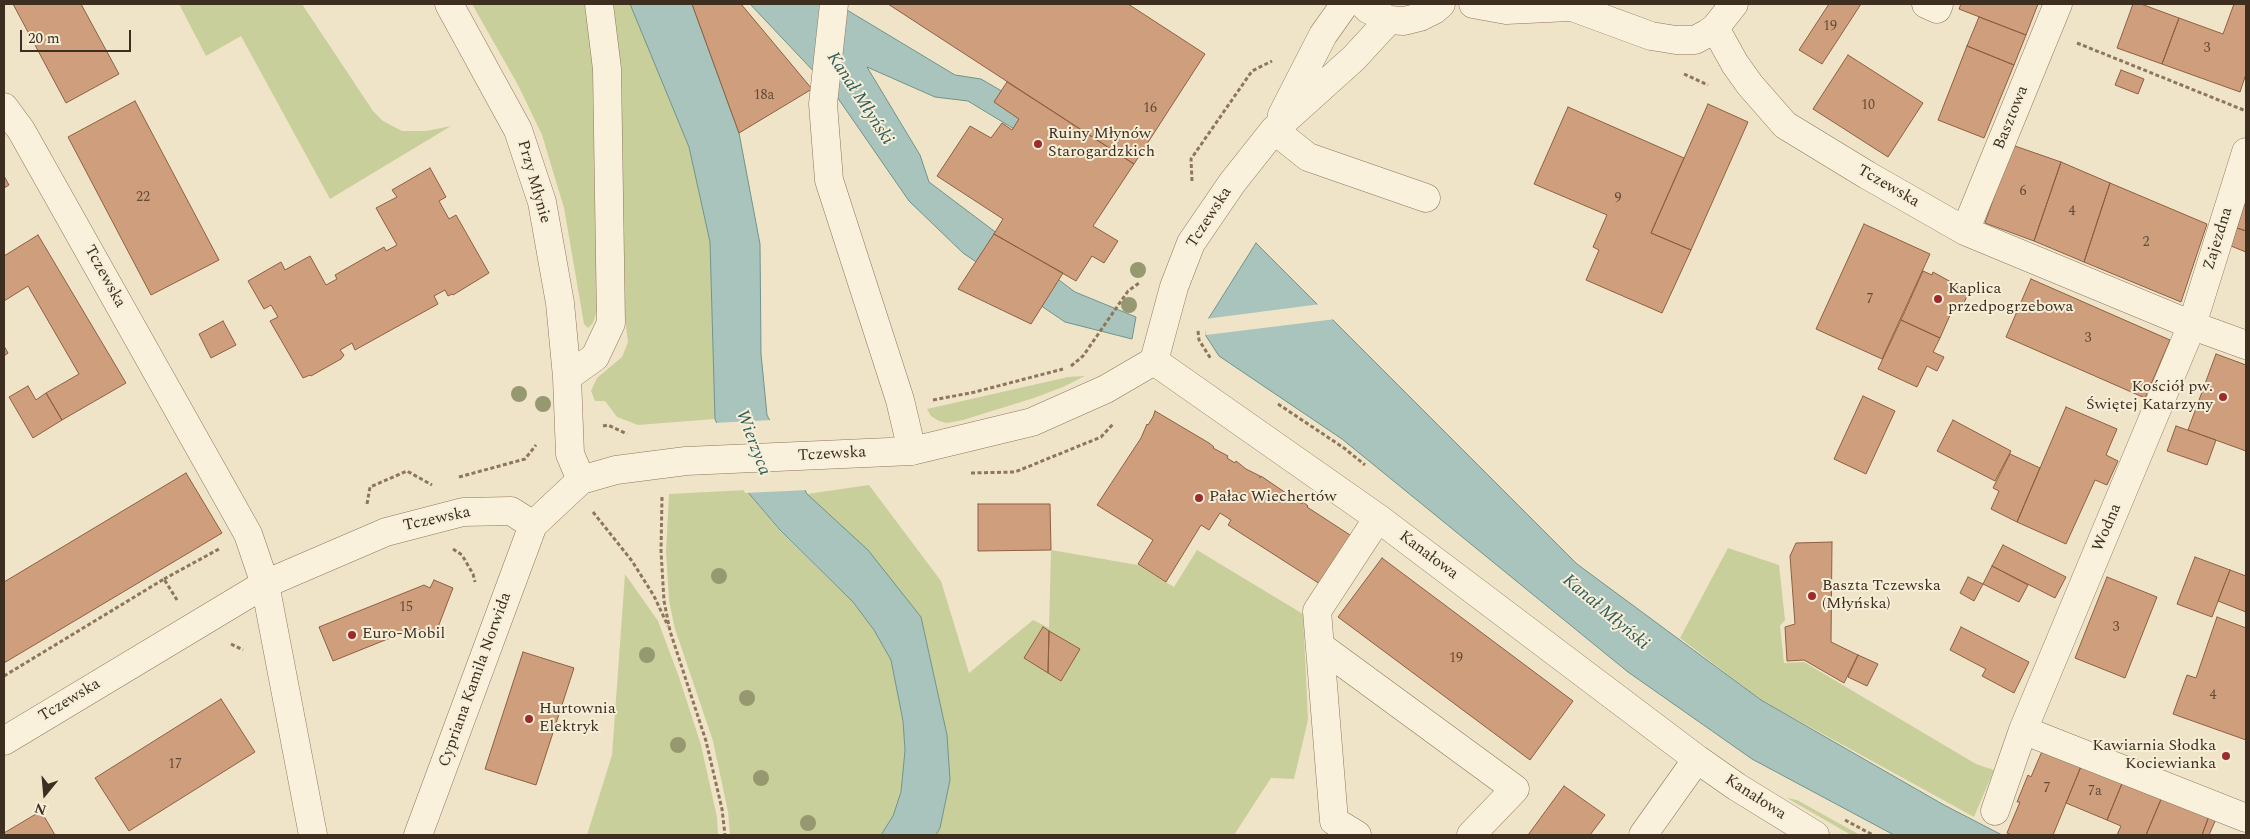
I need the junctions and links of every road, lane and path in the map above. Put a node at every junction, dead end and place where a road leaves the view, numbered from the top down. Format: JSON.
{"nodes":[{"id":1,"x":449,"y":4,"type":"edge"},
{"id":2,"x":599,"y":4,"type":"edge"},
{"id":3,"x":834,"y":4,"type":"edge"},
{"id":4,"x":1345,"y":4,"type":"edge"},
{"id":5,"x":1363,"y":4,"type":"edge"},
{"id":6,"x":1441,"y":4,"type":"edge"},
{"id":7,"x":1473,"y":4,"type":"edge"},
{"id":8,"x":1734,"y":4,"type":"edge"},
{"id":9,"x":1926,"y":4,"type":"edge"},
{"id":10,"x":1939,"y":4,"type":"edge"},
{"id":11,"x":2058,"y":4,"type":"edge"},
{"id":12,"x":1567,"y":6,"type":"edge"},
{"id":13,"x":1389,"y":20,"type":"junction"},
{"id":14,"x":1715,"y":28,"type":"junction"},
{"id":15,"x":2047,"y":31,"type":"junction"},
{"id":16,"x":1676,"y":71,"type":"dead end"},
{"id":17,"x":1716,"y":88,"type":"dead end"},
{"id":18,"x":4,"y":107,"type":"edge"},
{"id":19,"x":2246,"y":111,"type":"edge"},
{"id":20,"x":1274,"y":130,"type":"junction"},
{"id":21,"x":2246,"y":152,"type":"edge"},
{"id":22,"x":1426,"y":198,"type":"dead end"},
{"id":23,"x":1965,"y":231,"type":"junction"},
{"id":24,"x":1118,"y":307,"type":"dead end"},
{"id":25,"x":1198,"y":324,"type":"dead end"},
{"id":26,"x":2192,"y":325,"type":"junction"},
{"id":27,"x":2246,"y":345,"type":"edge"},
{"id":28,"x":1154,"y":360,"type":"junction"},
{"id":29,"x":1213,"y":362,"type":"dead end"},
{"id":30,"x":566,"y":377,"type":"junction"},
{"id":31,"x":1274,"y":401,"type":"dead end"},
{"id":32,"x":902,"y":405,"type":"junction"},
{"id":33,"x":912,"y":451,"type":"junction"},
{"id":34,"x":1368,"y":468,"type":"dead end"},
{"id":35,"x":581,"y":480,"type":"junction"},
{"id":36,"x":662,"y":495,"type":"dead end"},
{"id":37,"x":600,"y":506,"type":"dead end"},
{"id":38,"x":592,"y":510,"type":"junction"},
{"id":39,"x":586,"y":516,"type":"dead end"},
{"id":40,"x":1378,"y":518,"type":"junction"},
{"id":41,"x":533,"y":525,"type":"junction"},
{"id":42,"x":450,"y":547,"type":"dead end"},
{"id":43,"x":476,"y":583,"type":"dead end"},
{"id":44,"x":265,"y":584,"type":"junction"},
{"id":45,"x":194,"y":626,"type":"junction"},
{"id":46,"x":670,"y":631,"type":"junction"},
{"id":47,"x":1320,"y":646,"type":"junction"},
{"id":48,"x":4,"y":676,"type":"edge"},
{"id":49,"x":2023,"y":730,"type":"junction"},
{"id":50,"x":4,"y":740,"type":"edge"},
{"id":51,"x":1697,"y":759,"type":"junction"},
{"id":52,"x":1995,"y":811,"type":"dead end"},
{"id":53,"x":1841,"y":818,"type":"dead end"},
{"id":54,"x":2246,"y":818,"type":"edge"},
{"id":55,"x":313,"y":835,"type":"edge"},
{"id":56,"x":418,"y":835,"type":"edge"},
{"id":57,"x":725,"y":835,"type":"edge"},
{"id":58,"x":1357,"y":835,"type":"edge"},
{"id":59,"x":1471,"y":835,"type":"edge"},
{"id":60,"x":1643,"y":835,"type":"edge"},
{"id":61,"x":1815,"y":835,"type":"edge"},
{"id":62,"x":1873,"y":835,"type":"edge"}],
"edges":[{"from":1,"to":30,"type":"street","name":"Przy Młynie"},
{"from":2,"to":30,"type":"street"},
{"from":3,"to":32,"type":"street"},
{"from":4,"to":20,"type":"street","name":"Tczewska"},
{"from":5,"to":13,"type":"street"},
{"from":6,"to":13,"type":"street"},
{"from":7,"to":12,"type":"street"},
{"from":8,"to":14,"type":"street"},
{"from":9,"to":10,"type":"street"},
{"from":11,"to":15,"type":"street","name":"Basztowa"},
{"from":12,"to":14,"type":"street"},
{"from":13,"to":20,"type":"street","name":"Tczewska"},
{"from":14,"to":23,"type":"street","name":"Tczewska"},
{"from":15,"to":19,"type":"path"},
{"from":15,"to":23,"type":"street","name":"Basztowa"},
{"from":16,"to":17,"type":"path"},
{"from":18,"to":44,"type":"street","name":"Tczewska"},
{"from":20,"to":22,"type":"street"},
{"from":20,"to":28,"type":"street","name":"Tczewska"},
{"from":21,"to":26,"type":"street","name":"Zajezdna"},
{"from":23,"to":26,"type":"street","name":"Tczewska"},
{"from":24,"to":32,"type":"path"},
{"from":25,"to":29,"type":"path"},
{"from":26,"to":27,"type":"street","name":"Tczewska"},
{"from":26,"to":49,"type":"street","name":"Wodna"},
{"from":28,"to":33,"type":"street","name":"Tczewska"},
{"from":28,"to":40,"type":"street","name":"Kanałowa"},
{"from":30,"to":35,"type":"street","name":"Przy Młynie"},
{"from":31,"to":34,"type":"path"},
{"from":32,"to":33,"type":"street"},
{"from":33,"to":35,"type":"street","name":"Tczewska"},
{"from":35,"to":41,"type":"street","name":"Tczewska"},
{"from":36,"to":46,"type":"path"},
{"from":37,"to":38,"type":"path"},
{"from":38,"to":39,"type":"path"},
{"from":38,"to":46,"type":"path"},
{"from":40,"to":47,"type":"street"},
{"from":40,"to":51,"type":"street","name":"Kanałowa"},
{"from":41,"to":44,"type":"street","name":"Tczewska"},
{"from":41,"to":56,"type":"street","name":"Cypriana Kamila Norwida"},
{"from":42,"to":43,"type":"path"},
{"from":44,"to":45,"type":"street","name":"Tczewska"},
{"from":44,"to":55,"type":"street"},
{"from":45,"to":48,"type":"path"},
{"from":45,"to":50,"type":"street","name":"Tczewska"},
{"from":46,"to":57,"type":"path"},
{"from":47,"to":58,"type":"street"},
{"from":47,"to":59,"type":"street"},
{"from":49,"to":52,"type":"street","name":"Wodna"},
{"from":49,"to":54,"type":"street"},
{"from":51,"to":60,"type":"street"},
{"from":51,"to":61,"type":"street","name":"Kanałowa"},
{"from":53,"to":62,"type":"path"}]}
